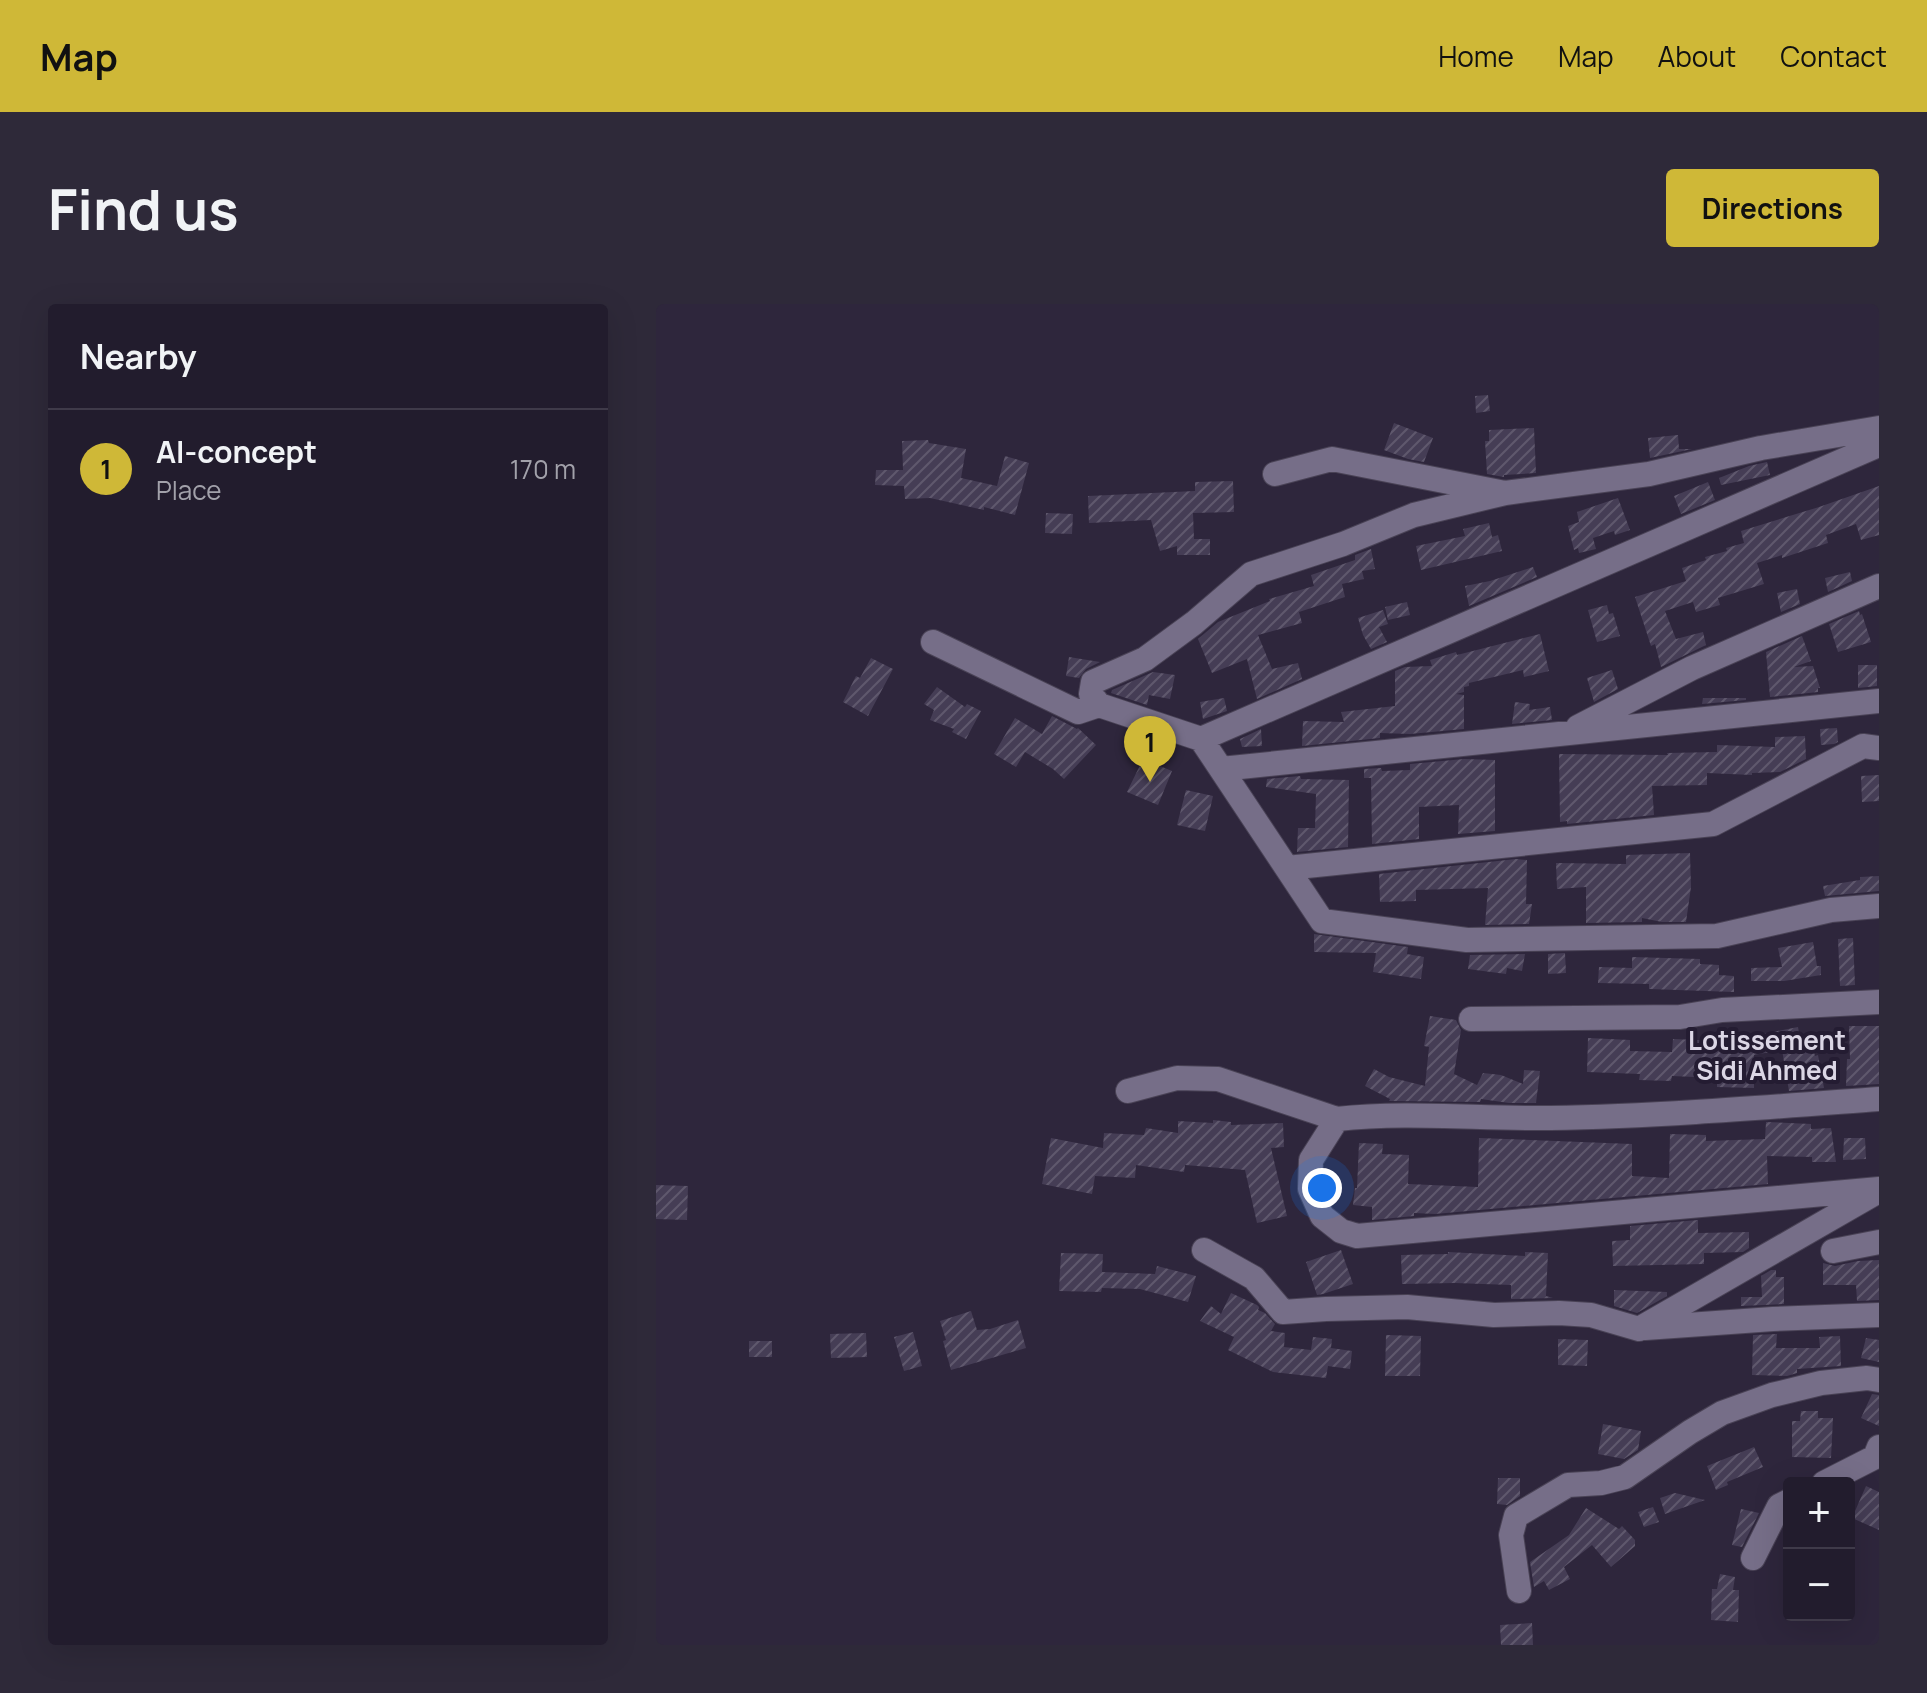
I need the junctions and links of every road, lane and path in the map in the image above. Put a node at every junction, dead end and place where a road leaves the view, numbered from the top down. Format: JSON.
{"nodes":[{"id":1,"x":1879,"y":428,"type":"edge"},
{"id":2,"x":1879,"y":440,"type":"edge"},
{"id":3,"x":1275,"y":474,"type":"dead end"},
{"id":4,"x":1505,"y":493,"type":"junction"},
{"id":5,"x":1879,"y":586,"type":"edge"},
{"id":6,"x":933,"y":642,"type":"dead end"},
{"id":7,"x":1879,"y":701,"type":"edge"},
{"id":8,"x":1099,"y":705,"type":"junction"},
{"id":9,"x":1566,"y":734,"type":"junction"},
{"id":10,"x":1201,"y":739,"type":"junction"},
{"id":11,"x":1879,"y":748,"type":"edge"},
{"id":12,"x":1221,"y":769,"type":"junction"},
{"id":13,"x":1287,"y":868,"type":"junction"},
{"id":14,"x":1879,"y":906,"type":"edge"},
{"id":15,"x":1879,"y":1002,"type":"edge"},
{"id":16,"x":1471,"y":1019,"type":"dead end"},
{"id":17,"x":1128,"y":1091,"type":"dead end"},
{"id":18,"x":1879,"y":1099,"type":"edge"},
{"id":19,"x":1337,"y":1119,"type":"junction"},
{"id":20,"x":1879,"y":1190,"type":"edge"},
{"id":21,"x":1879,"y":1242,"type":"edge"},
{"id":22,"x":1204,"y":1250,"type":"dead end"},
{"id":23,"x":1833,"y":1251,"type":"dead end"},
{"id":24,"x":1879,"y":1315,"type":"edge"},
{"id":25,"x":1639,"y":1329,"type":"junction"},
{"id":26,"x":1879,"y":1380,"type":"edge"},
{"id":27,"x":1879,"y":1447,"type":"edge"},
{"id":28,"x":1836,"y":1477,"type":"edge"},
{"id":29,"x":1783,"y":1504,"type":"edge"},
{"id":30,"x":1753,"y":1558,"type":"dead end"},
{"id":31,"x":1519,"y":1591,"type":"dead end"}],
"edges":[{"from":1,"to":4,"type":"street"},
{"from":2,"to":10,"type":"street"},
{"from":3,"to":4,"type":"street"},
{"from":4,"to":8,"type":"street"},
{"from":5,"to":9,"type":"street"},
{"from":6,"to":8,"type":"street"},
{"from":7,"to":9,"type":"street"},
{"from":8,"to":10,"type":"street"},
{"from":9,"to":12,"type":"street"},
{"from":10,"to":12,"type":"street"},
{"from":11,"to":13,"type":"street"},
{"from":12,"to":13,"type":"street"},
{"from":13,"to":14,"type":"street"},
{"from":15,"to":16,"type":"street"},
{"from":17,"to":19,"type":"street"},
{"from":18,"to":19,"type":"street"},
{"from":19,"to":20,"type":"street"},
{"from":20,"to":25,"type":"street"},
{"from":21,"to":23,"type":"street"},
{"from":22,"to":25,"type":"street"},
{"from":24,"to":25,"type":"street"},
{"from":26,"to":31,"type":"street"},
{"from":27,"to":28,"type":"street"},
{"from":29,"to":30,"type":"street"}]}
